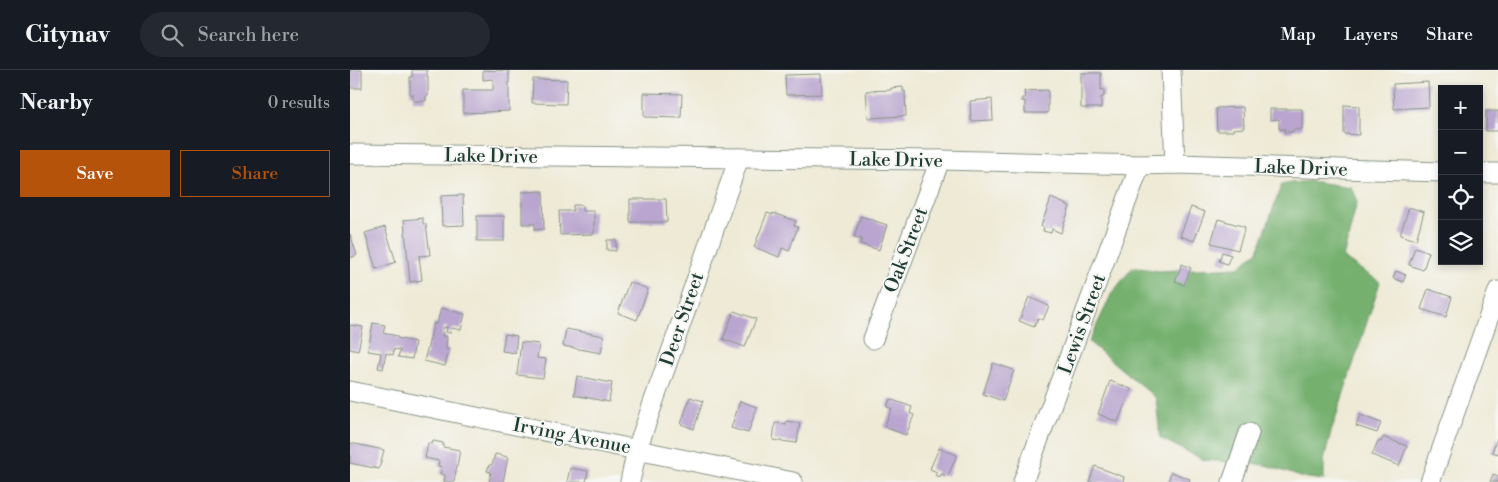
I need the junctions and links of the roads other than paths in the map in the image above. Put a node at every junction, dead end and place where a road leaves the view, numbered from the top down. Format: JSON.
{"nodes":[{"id":1,"x":1171,"y":70,"type":"edge"},
{"id":2,"x":350,"y":154,"type":"edge"},
{"id":3,"x":739,"y":158,"type":"junction"},
{"id":4,"x":940,"y":160,"type":"junction"},
{"id":5,"x":1175,"y":164,"type":"junction"},
{"id":6,"x":1140,"y":165,"type":"junction"},
{"id":7,"x":1438,"y":172,"type":"edge"},
{"id":8,"x":1483,"y":173,"type":"edge"},
{"id":9,"x":1498,"y":173,"type":"edge"},
{"id":10,"x":1498,"y":291,"type":"edge"},
{"id":11,"x":873,"y":339,"type":"dead end"},
{"id":12,"x":350,"y":391,"type":"edge"},
{"id":13,"x":1249,"y":433,"type":"dead end"},
{"id":14,"x":637,"y":449,"type":"junction"},
{"id":15,"x":630,"y":482,"type":"edge"},
{"id":16,"x":793,"y":482,"type":"edge"},
{"id":17,"x":1023,"y":482,"type":"edge"},
{"id":18,"x":1232,"y":482,"type":"edge"},
{"id":19,"x":1430,"y":482,"type":"edge"}],
"edges":[{"from":1,"to":5,"type":"street"},
{"from":2,"to":3,"type":"street","name":"Lake Drive"},
{"from":3,"to":4,"type":"street","name":"Lake Drive"},
{"from":3,"to":14,"type":"street","name":"Deer Street"},
{"from":4,"to":6,"type":"street","name":"Lake Drive"},
{"from":4,"to":11,"type":"street","name":"Oak Street"},
{"from":5,"to":6,"type":"street","name":"Lake Drive"},
{"from":5,"to":7,"type":"street","name":"Lake Drive"},
{"from":6,"to":17,"type":"street","name":"Lewis Street"},
{"from":8,"to":9,"type":"street"},
{"from":10,"to":19,"type":"street"},
{"from":12,"to":14,"type":"street","name":"Irving Avenue"},
{"from":13,"to":18,"type":"street"},
{"from":14,"to":15,"type":"street","name":"Deer Street"},
{"from":14,"to":16,"type":"street","name":"Irving Avenue"}]}
